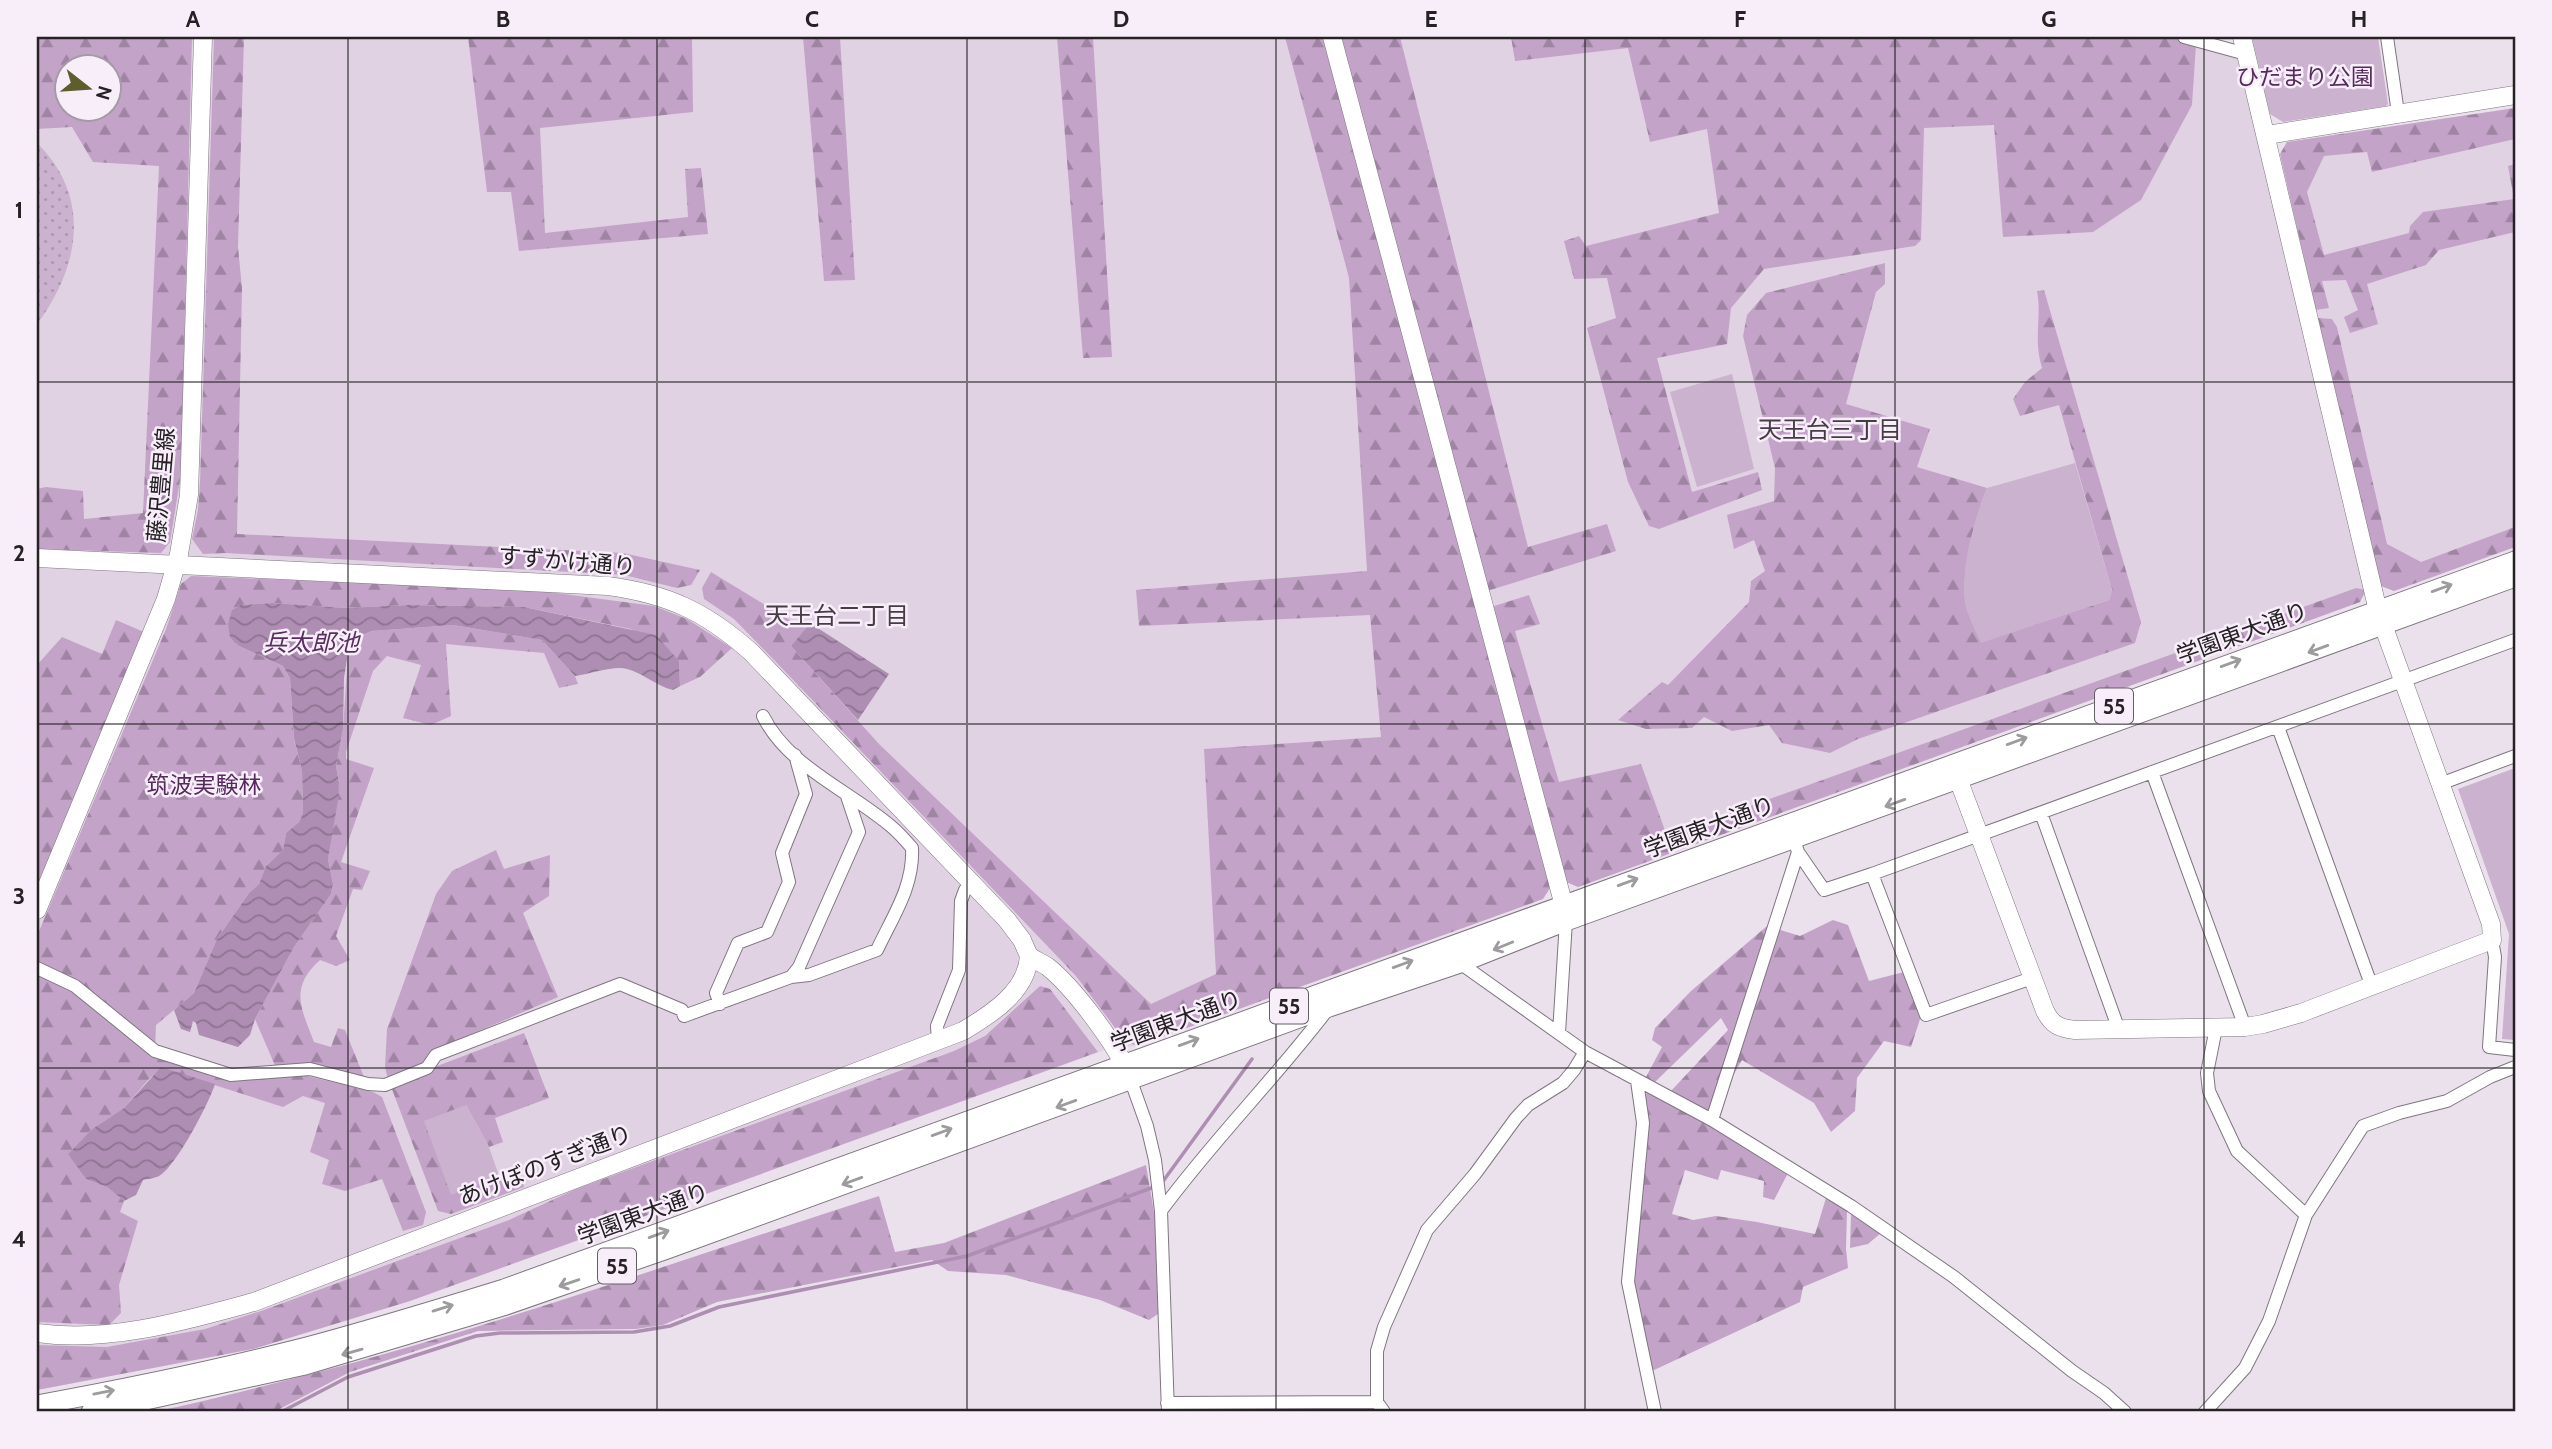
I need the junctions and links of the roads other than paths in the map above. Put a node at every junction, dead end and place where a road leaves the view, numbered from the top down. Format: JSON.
{"nodes":[{"id":1,"x":203,"y":37,"type":"edge"},
{"id":2,"x":1332,"y":37,"type":"edge"},
{"id":3,"x":2184,"y":37,"type":"edge"},
{"id":4,"x":2387,"y":37,"type":"edge"},
{"id":5,"x":2244,"y":46,"type":"edge"},
{"id":6,"x":2515,"y":95,"type":"edge"},
{"id":7,"x":2398,"y":113,"type":"junction"},
{"id":8,"x":2267,"y":135,"type":"junction"},
{"id":9,"x":37,"y":558,"type":"edge"},
{"id":10,"x":2515,"y":561,"type":"edge"},
{"id":11,"x":177,"y":564,"type":"junction"},
{"id":12,"x":2515,"y":577,"type":"edge"},
{"id":13,"x":2380,"y":618,"type":"junction"},
{"id":14,"x":2515,"y":640,"type":"edge"},
{"id":15,"x":2403,"y":681,"type":"junction"},
{"id":16,"x":763,"y":716,"type":"dead end"},
{"id":17,"x":2278,"y":727,"type":"junction"},
{"id":18,"x":795,"y":755,"type":"junction"},
{"id":19,"x":2515,"y":756,"type":"edge"},
{"id":20,"x":1956,"y":772,"type":"junction"},
{"id":21,"x":2152,"y":772,"type":"junction"},
{"id":22,"x":2440,"y":783,"type":"junction"},
{"id":23,"x":847,"y":796,"type":"junction"},
{"id":24,"x":2040,"y":813,"type":"junction"},
{"id":25,"x":1979,"y":835,"type":"junction"},
{"id":26,"x":1796,"y":846,"type":"junction"},
{"id":27,"x":1872,"y":874,"type":"junction"},
{"id":28,"x":965,"y":890,"type":"dead end"},
{"id":29,"x":37,"y":909,"type":"edge"},
{"id":30,"x":1565,"y":914,"type":"junction"},
{"id":31,"x":2493,"y":940,"type":"junction"},
{"id":32,"x":1029,"y":957,"type":"junction"},
{"id":33,"x":1460,"y":963,"type":"junction"},
{"id":34,"x":37,"y":968,"type":"edge"},
{"id":35,"x":791,"y":977,"type":"junction"},
{"id":36,"x":2032,"y":978,"type":"junction"},
{"id":37,"x":2372,"y":987,"type":"junction"},
{"id":38,"x":720,"y":1004,"type":"junction"},
{"id":39,"x":1329,"y":1007,"type":"junction"},
{"id":40,"x":2245,"y":1027,"type":"junction"},
{"id":41,"x":2216,"y":1028,"type":"junction"},
{"id":42,"x":2119,"y":1030,"type":"junction"},
{"id":43,"x":1559,"y":1033,"type":"junction"},
{"id":44,"x":938,"y":1041,"type":"junction"},
{"id":45,"x":2515,"y":1050,"type":"edge"},
{"id":46,"x":1586,"y":1052,"type":"junction"},
{"id":47,"x":2515,"y":1067,"type":"edge"},
{"id":48,"x":1128,"y":1073,"type":"junction"},
{"id":49,"x":1637,"y":1081,"type":"junction"},
{"id":50,"x":1712,"y":1120,"type":"junction"},
{"id":51,"x":1161,"y":1211,"type":"junction"},
{"id":52,"x":2306,"y":1215,"type":"junction"},
{"id":53,"x":37,"y":1333,"type":"edge"},
{"id":54,"x":37,"y":1405,"type":"edge"},
{"id":55,"x":1381,"y":1407,"type":"edge"},
{"id":56,"x":1168,"y":1408,"type":"edge"},
{"id":57,"x":91,"y":1412,"type":"edge"},
{"id":58,"x":1655,"y":1412,"type":"edge"},
{"id":59,"x":2125,"y":1412,"type":"edge"},
{"id":60,"x":2205,"y":1412,"type":"edge"}],
"edges":[{"from":1,"to":11,"type":"street","name":"藤沢豊里線"},
{"from":2,"to":30,"type":"street"},
{"from":3,"to":5,"type":"street"},
{"from":4,"to":7,"type":"street"},
{"from":5,"to":8,"type":"street"},
{"from":6,"to":7,"type":"street"},
{"from":7,"to":8,"type":"street"},
{"from":8,"to":13,"type":"street"},
{"from":9,"to":11,"type":"street","name":"すずかけ通り"},
{"from":13,"to":10,"type":"main road","name":"学園東大通り","number":"55","one_way":true},
{"from":11,"to":29,"type":"street","name":"藤沢豊里線"},
{"from":11,"to":32,"type":"street","name":"すずかけ通り"},
{"from":12,"to":13,"type":"main road","name":"学園東大通り","number":"55"},
{"from":13,"to":15,"type":"street"},
{"from":13,"to":20,"type":"main road","name":"学園東大通り","number":"55"},
{"from":14,"to":15,"type":"street"},
{"from":15,"to":17,"type":"street"},
{"from":15,"to":22,"type":"street"},
{"from":16,"to":18,"type":"street"},
{"from":17,"to":21,"type":"street"},
{"from":17,"to":37,"type":"street"},
{"from":18,"to":23,"type":"street"},
{"from":18,"to":38,"type":"street"},
{"from":19,"to":22,"type":"street"},
{"from":20,"to":25,"type":"street"},
{"from":20,"to":26,"type":"main road","name":"学園東大通り","number":"55","one_way":true},
{"from":30,"to":20,"type":"main road","name":"学園東大通り","number":"55","one_way":true},
{"from":21,"to":24,"type":"street"},
{"from":21,"to":40,"type":"street"},
{"from":22,"to":31,"type":"street"},
{"from":23,"to":35,"type":"street"},
{"from":23,"to":35,"type":"street"},
{"from":24,"to":25,"type":"street"},
{"from":24,"to":42,"type":"street"},
{"from":25,"to":27,"type":"street"},
{"from":25,"to":36,"type":"street"},
{"from":26,"to":27,"type":"street"},
{"from":26,"to":30,"type":"main road","name":"学園東大通り","number":"55"},
{"from":26,"to":50,"type":"street"},
{"from":27,"to":36,"type":"street"},
{"from":28,"to":44,"type":"street"},
{"from":30,"to":33,"type":"main road","name":"学園東大通り","number":"55","one_way":true},
{"from":30,"to":43,"type":"street"},
{"from":48,"to":30,"type":"main road","name":"学園東大通り","number":"55","one_way":true},
{"from":31,"to":37,"type":"street"},
{"from":31,"to":45,"type":"street"},
{"from":32,"to":44,"type":"street","name":"あけぼのすぎ通り"},
{"from":32,"to":48,"type":"street","name":"すずかけ通り"},
{"from":33,"to":39,"type":"main road","name":"学園東大通り","number":"55"},
{"from":33,"to":43,"type":"street"},
{"from":34,"to":38,"type":"street"},
{"from":35,"to":38,"type":"street"},
{"from":36,"to":42,"type":"street"},
{"from":37,"to":40,"type":"street"},
{"from":39,"to":48,"type":"main road","name":"学園東大通り","number":"55"},
{"from":39,"to":51,"type":"street"},
{"from":40,"to":41,"type":"street"},
{"from":41,"to":42,"type":"street"},
{"from":41,"to":52,"type":"street"},
{"from":43,"to":46,"type":"street"},
{"from":44,"to":53,"type":"street","name":"あけぼのすぎ通り"},
{"from":46,"to":49,"type":"street"},
{"from":46,"to":55,"type":"street"},
{"from":47,"to":52,"type":"street"},
{"from":48,"to":51,"type":"street"},
{"from":54,"to":48,"type":"main road","name":"学園東大通り","number":"55","one_way":true},
{"from":48,"to":57,"type":"main road","name":"学園東大通り","number":"55","one_way":true},
{"from":49,"to":50,"type":"street"},
{"from":49,"to":58,"type":"street"},
{"from":50,"to":59,"type":"street"},
{"from":51,"to":56,"type":"street"},
{"from":52,"to":60,"type":"street"},
{"from":55,"to":56,"type":"street"}]}
